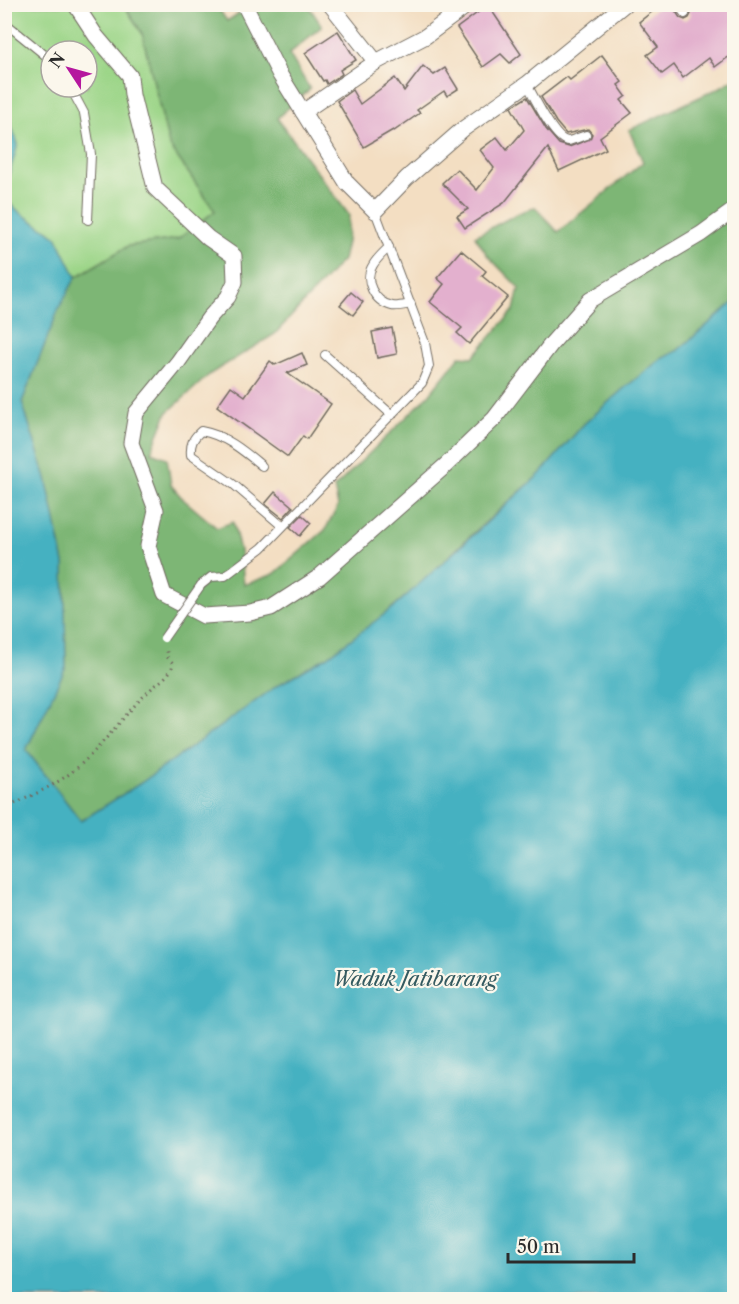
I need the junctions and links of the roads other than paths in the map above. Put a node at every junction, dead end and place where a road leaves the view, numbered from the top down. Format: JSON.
{"nodes":[{"id":1,"x":75,"y":4,"type":"edge"},
{"id":2,"x":244,"y":4,"type":"edge"},
{"id":3,"x":469,"y":4,"type":"edge"},
{"id":4,"x":625,"y":4,"type":"edge"},
{"id":5,"x":677,"y":4,"type":"edge"},
{"id":6,"x":334,"y":6,"type":"edge"},
{"id":7,"x":686,"y":14,"type":"dead end"},
{"id":8,"x":4,"y":22,"type":"edge"},
{"id":9,"x":39,"y":50,"type":"edge"},
{"id":10,"x":376,"y":63,"type":"junction"},
{"id":11,"x":527,"y":84,"type":"junction"},
{"id":12,"x":76,"y":99,"type":"edge"},
{"id":13,"x":303,"y":112,"type":"junction"},
{"id":14,"x":586,"y":135,"type":"dead end"},
{"id":15,"x":735,"y":210,"type":"edge"},
{"id":16,"x":375,"y":211,"type":"junction"},
{"id":17,"x":88,"y":220,"type":"dead end"},
{"id":18,"x":389,"y":247,"type":"junction"},
{"id":19,"x":411,"y":304,"type":"junction"},
{"id":20,"x":325,"y":355,"type":"dead end"},
{"id":21,"x":392,"y":415,"type":"junction"},
{"id":22,"x":262,"y":466,"type":"dead end"},
{"id":23,"x":282,"y":526,"type":"junction"},
{"id":24,"x":164,"y":638,"type":"road end"}],
"edges":[{"from":1,"to":15,"type":"street"},
{"from":2,"to":13,"type":"street"},
{"from":3,"to":10,"type":"street"},
{"from":4,"to":11,"type":"street"},
{"from":5,"to":7,"type":"lane"},
{"from":6,"to":10,"type":"street"},
{"from":8,"to":9,"type":"lane"},
{"from":10,"to":13,"type":"street"},
{"from":11,"to":14,"type":"lane"},
{"from":11,"to":16,"type":"street"},
{"from":12,"to":17,"type":"lane"},
{"from":13,"to":16,"type":"street"},
{"from":16,"to":18,"type":"lane"},
{"from":18,"to":19,"type":"lane"},
{"from":18,"to":19,"type":"lane"},
{"from":19,"to":21,"type":"lane"},
{"from":20,"to":21,"type":"lane"},
{"from":21,"to":23,"type":"lane"},
{"from":22,"to":23,"type":"lane"},
{"from":23,"to":24,"type":"lane","bridge":true}]}
